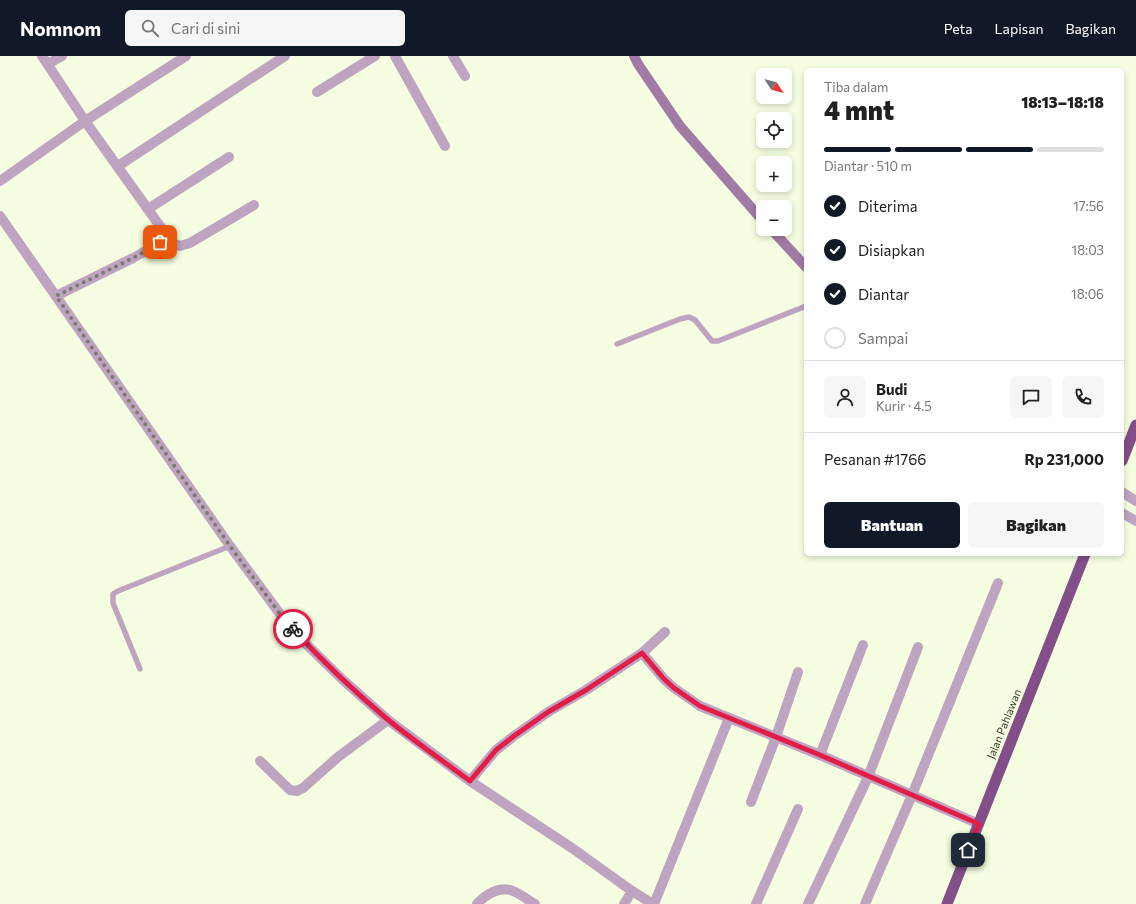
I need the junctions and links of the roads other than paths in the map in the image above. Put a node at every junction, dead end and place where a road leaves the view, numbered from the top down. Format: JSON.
{"nodes":[{"id":1,"x":62,"y":56,"type":"edge"},
{"id":2,"x":186,"y":56,"type":"edge"},
{"id":3,"x":285,"y":56,"type":"edge"},
{"id":4,"x":375,"y":56,"type":"edge"},
{"id":5,"x":395,"y":56,"type":"edge"},
{"id":6,"x":453,"y":56,"type":"edge"},
{"id":7,"x":634,"y":56,"type":"edge"},
{"id":8,"x":45,"y":60,"type":"edge"},
{"id":9,"x":465,"y":76,"type":"dead end"},
{"id":10,"x":317,"y":92,"type":"dead end"},
{"id":11,"x":85,"y":121,"type":"junction"},
{"id":12,"x":445,"y":146,"type":"dead end"},
{"id":13,"x":229,"y":157,"type":"dead end"},
{"id":14,"x":118,"y":166,"type":"junction"},
{"id":15,"x":0,"y":181,"type":"edge"},
{"id":16,"x":254,"y":205,"type":"dead end"},
{"id":17,"x":148,"y":209,"type":"junction"},
{"id":18,"x":756,"y":213,"type":"edge"},
{"id":19,"x":0,"y":216,"type":"edge"},
{"id":20,"x":164,"y":234,"type":"junction"},
{"id":21,"x":777,"y":236,"type":"edge"},
{"id":22,"x":804,"y":265,"type":"edge"},
{"id":23,"x":56,"y":296,"type":"junction"},
{"id":24,"x":804,"y":307,"type":"edge"},
{"id":25,"x":617,"y":344,"type":"dead end"},
{"id":26,"x":1136,"y":425,"type":"edge"},
{"id":27,"x":1124,"y":456,"type":"edge"},
{"id":28,"x":1124,"y":493,"type":"edge"},
{"id":29,"x":1136,"y":501,"type":"edge"},
{"id":30,"x":1124,"y":514,"type":"edge"},
{"id":31,"x":1136,"y":521,"type":"edge"},
{"id":32,"x":230,"y":546,"type":"junction"},
{"id":33,"x":1084,"y":556,"type":"edge"},
{"id":34,"x":998,"y":583,"type":"dead end"},
{"id":35,"x":665,"y":632,"type":"dead end"},
{"id":36,"x":863,"y":645,"type":"dead end"},
{"id":37,"x":918,"y":648,"type":"dead end"},
{"id":38,"x":642,"y":653,"type":"junction"},
{"id":39,"x":140,"y":669,"type":"dead end"},
{"id":40,"x":798,"y":672,"type":"dead end"},
{"id":41,"x":729,"y":718,"type":"junction"},
{"id":42,"x":388,"y":720,"type":"junction"},
{"id":43,"x":776,"y":737,"type":"junction"},
{"id":44,"x":820,"y":755,"type":"junction"},
{"id":45,"x":260,"y":761,"type":"dead end"},
{"id":46,"x":868,"y":777,"type":"junction"},
{"id":47,"x":470,"y":781,"type":"junction"},
{"id":48,"x":912,"y":795,"type":"junction"},
{"id":49,"x":751,"y":802,"type":"dead end"},
{"id":50,"x":798,"y":808,"type":"dead end"},
{"id":51,"x":979,"y":824,"type":"junction"},
{"id":52,"x":632,"y":891,"type":"junction"},
{"id":53,"x":477,"y":904,"type":"edge"},
{"id":54,"x":535,"y":904,"type":"edge"},
{"id":55,"x":624,"y":904,"type":"edge"},
{"id":56,"x":653,"y":904,"type":"edge"},
{"id":57,"x":756,"y":904,"type":"edge"},
{"id":58,"x":808,"y":904,"type":"edge"},
{"id":59,"x":865,"y":904,"type":"edge"},
{"id":60,"x":947,"y":904,"type":"edge"}],
"edges":[{"from":1,"to":8,"type":"street"},
{"from":2,"to":11,"type":"street"},
{"from":3,"to":14,"type":"street"},
{"from":4,"to":10,"type":"street"},
{"from":5,"to":12,"type":"street"},
{"from":6,"to":9,"type":"street"},
{"from":7,"to":18,"type":"main road"},
{"from":8,"to":11,"type":"street"},
{"from":11,"to":14,"type":"street"},
{"from":11,"to":15,"type":"street"},
{"from":13,"to":17,"type":"street"},
{"from":14,"to":17,"type":"street"},
{"from":16,"to":20,"type":"street"},
{"from":17,"to":20,"type":"street"},
{"from":19,"to":23,"type":"street"},
{"from":20,"to":23,"type":"street"},
{"from":21,"to":22,"type":"main road"},
{"from":23,"to":32,"type":"street"},
{"from":24,"to":25,"type":"lane"},
{"from":26,"to":27,"type":"highway"},
{"from":28,"to":29,"type":"street"},
{"from":30,"to":31,"type":"street"},
{"from":32,"to":39,"type":"lane"},
{"from":32,"to":42,"type":"street"},
{"from":33,"to":51,"type":"highway","name":"Jalan Pahlawan"},
{"from":34,"to":48,"type":"street"},
{"from":35,"to":38,"type":"street"},
{"from":36,"to":44,"type":"street"},
{"from":37,"to":46,"type":"street"},
{"from":38,"to":41,"type":"street"},
{"from":38,"to":47,"type":"street"},
{"from":40,"to":43,"type":"street"},
{"from":41,"to":43,"type":"street"},
{"from":41,"to":56,"type":"street"},
{"from":42,"to":45,"type":"street"},
{"from":42,"to":47,"type":"street"},
{"from":43,"to":44,"type":"street"},
{"from":43,"to":49,"type":"street"},
{"from":44,"to":46,"type":"street"},
{"from":46,"to":48,"type":"street"},
{"from":46,"to":58,"type":"street"},
{"from":47,"to":52,"type":"street"},
{"from":48,"to":51,"type":"street"},
{"from":48,"to":59,"type":"street"},
{"from":50,"to":57,"type":"street"},
{"from":51,"to":60,"type":"highway","name":"Jalan Pahlawan"},
{"from":52,"to":55,"type":"street"},
{"from":52,"to":56,"type":"street"},
{"from":53,"to":54,"type":"street"}]}
